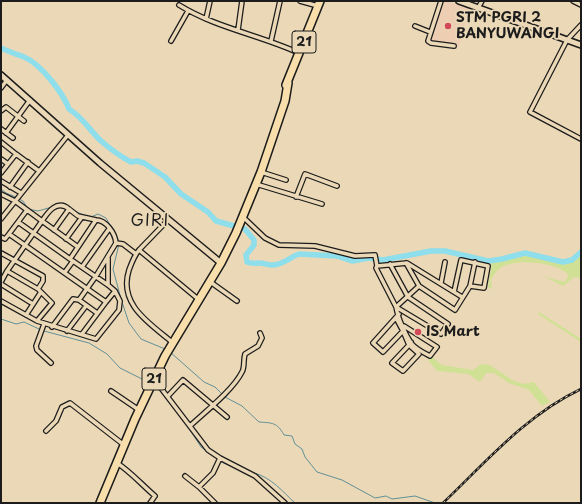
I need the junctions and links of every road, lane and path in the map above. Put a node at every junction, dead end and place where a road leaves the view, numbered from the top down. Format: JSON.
{"nodes":[{"id":1,"x":210,"y":1,"type":"edge"},
{"id":2,"x":242,"y":1,"type":"edge"},
{"id":3,"x":280,"y":1,"type":"edge"},
{"id":4,"x":300,"y":1,"type":"edge"},
{"id":5,"x":440,"y":1,"type":"edge"},
{"id":6,"x":459,"y":1,"type":"edge"},
{"id":7,"x":482,"y":1,"type":"edge"},
{"id":8,"x":572,"y":1,"type":"edge"},
{"id":9,"x":319,"y":4,"type":"edge"},
{"id":10,"x":179,"y":5,"type":"dead end"},
{"id":11,"x":581,"y":5,"type":"edge"},
{"id":12,"x":478,"y":8,"type":"junction"},
{"id":13,"x":188,"y":11,"type":"junction"},
{"id":14,"x":206,"y":18,"type":"junction"},
{"id":15,"x":581,"y":25,"type":"edge"},
{"id":16,"x":415,"y":26,"type":"dead end"},
{"id":17,"x":238,"y":30,"type":"junction"},
{"id":18,"x":430,"y":32,"type":"junction"},
{"id":19,"x":171,"y":40,"type":"dead end"},
{"id":20,"x":567,"y":40,"type":"junction"},
{"id":21,"x":271,"y":41,"type":"junction"},
{"id":22,"x":581,"y":45,"type":"edge"},
{"id":23,"x":454,"y":46,"type":"dead end"},
{"id":24,"x":300,"y":54,"type":"junction"},
{"id":25,"x":1,"y":75,"type":"edge"},
{"id":26,"x":7,"y":80,"type":"junction"},
{"id":27,"x":288,"y":83,"type":"junction"},
{"id":28,"x":1,"y":88,"type":"edge"},
{"id":29,"x":30,"y":100,"type":"junction"},
{"id":30,"x":1,"y":111,"type":"edge"},
{"id":31,"x":18,"y":116,"type":"junction"},
{"id":32,"x":24,"y":121,"type":"dead end"},
{"id":33,"x":1,"y":129,"type":"edge"},
{"id":34,"x":6,"y":133,"type":"junction"},
{"id":35,"x":68,"y":135,"type":"junction"},
{"id":36,"x":13,"y":138,"type":"dead end"},
{"id":37,"x":581,"y":139,"type":"edge"},
{"id":38,"x":1,"y":142,"type":"edge"},
{"id":39,"x":16,"y":154,"type":"junction"},
{"id":40,"x":1,"y":159,"type":"edge"},
{"id":41,"x":28,"y":162,"type":"junction"},
{"id":42,"x":8,"y":164,"type":"junction"},
{"id":43,"x":39,"y":171,"type":"junction"},
{"id":44,"x":261,"y":172,"type":"junction"},
{"id":45,"x":1,"y":173,"type":"edge"},
{"id":46,"x":286,"y":180,"type":"dead end"},
{"id":47,"x":1,"y":181,"type":"edge"},
{"id":48,"x":256,"y":184,"type":"junction"},
{"id":49,"x":336,"y":186,"type":"dead end"},
{"id":50,"x":10,"y":187,"type":"junction"},
{"id":51,"x":1,"y":194,"type":"edge"},
{"id":52,"x":21,"y":194,"type":"junction"},
{"id":53,"x":296,"y":197,"type":"junction"},
{"id":54,"x":15,"y":201,"type":"junction"},
{"id":55,"x":322,"y":204,"type":"dead end"},
{"id":56,"x":248,"y":205,"type":"junction"},
{"id":57,"x":69,"y":208,"type":"junction"},
{"id":58,"x":27,"y":210,"type":"junction"},
{"id":59,"x":82,"y":217,"type":"junction"},
{"id":60,"x":1,"y":219,"type":"edge"},
{"id":61,"x":242,"y":219,"type":"junction"},
{"id":62,"x":96,"y":220,"type":"junction"},
{"id":63,"x":168,"y":220,"type":"junction"},
{"id":64,"x":42,"y":221,"type":"junction"},
{"id":65,"x":18,"y":222,"type":"junction"},
{"id":66,"x":109,"y":229,"type":"junction"},
{"id":67,"x":54,"y":230,"type":"junction"},
{"id":68,"x":33,"y":233,"type":"junction"},
{"id":69,"x":9,"y":234,"type":"junction"},
{"id":70,"x":1,"y":237,"type":"edge"},
{"id":71,"x":66,"y":239,"type":"junction"},
{"id":72,"x":119,"y":243,"type":"junction"},
{"id":73,"x":24,"y":245,"type":"junction"},
{"id":74,"x":78,"y":247,"type":"junction"},
{"id":75,"x":139,"y":250,"type":"junction"},
{"id":76,"x":1,"y":253,"type":"edge"},
{"id":77,"x":136,"y":254,"type":"junction"},
{"id":78,"x":108,"y":258,"type":"junction"},
{"id":79,"x":14,"y":260,"type":"junction"},
{"id":80,"x":72,"y":260,"type":"junction"},
{"id":81,"x":376,"y":262,"type":"junction"},
{"id":82,"x":445,"y":262,"type":"dead end"},
{"id":83,"x":475,"y":262,"type":"junction"},
{"id":84,"x":221,"y":263,"type":"junction"},
{"id":85,"x":406,"y":263,"type":"junction"},
{"id":86,"x":390,"y":264,"type":"junction"},
{"id":87,"x":82,"y":267,"type":"junction"},
{"id":88,"x":1,"y":271,"type":"edge"},
{"id":89,"x":6,"y":272,"type":"junction"},
{"id":90,"x":65,"y":272,"type":"junction"},
{"id":91,"x":96,"y":276,"type":"junction"},
{"id":92,"x":210,"y":281,"type":"junction"},
{"id":93,"x":1,"y":283,"type":"edge"},
{"id":94,"x":441,"y":283,"type":"junction"},
{"id":95,"x":108,"y":285,"type":"junction"},
{"id":96,"x":418,"y":286,"type":"junction"},
{"id":97,"x":470,"y":286,"type":"junction"},
{"id":98,"x":87,"y":288,"type":"junction"},
{"id":99,"x":40,"y":290,"type":"junction"},
{"id":100,"x":115,"y":291,"type":"junction"},
{"id":101,"x":454,"y":292,"type":"junction"},
{"id":102,"x":408,"y":297,"type":"junction"},
{"id":103,"x":462,"y":297,"type":"junction"},
{"id":104,"x":198,"y":299,"type":"junction"},
{"id":105,"x":79,"y":300,"type":"junction"},
{"id":106,"x":237,"y":300,"type":"dead end"},
{"id":107,"x":1,"y":302,"type":"edge"},
{"id":108,"x":106,"y":302,"type":"junction"},
{"id":109,"x":33,"y":304,"type":"junction"},
{"id":110,"x":86,"y":306,"type":"junction"},
{"id":111,"x":396,"y":307,"type":"junction"},
{"id":112,"x":402,"y":310,"type":"junction"},
{"id":113,"x":97,"y":314,"type":"junction"},
{"id":114,"x":26,"y":315,"type":"junction"},
{"id":115,"x":397,"y":316,"type":"junction"},
{"id":116,"x":37,"y":321,"type":"junction"},
{"id":117,"x":44,"y":324,"type":"junction"},
{"id":118,"x":404,"y":326,"type":"junction"},
{"id":119,"x":52,"y":327,"type":"junction"},
{"id":120,"x":67,"y":331,"type":"junction"},
{"id":121,"x":403,"y":331,"type":"junction"},
{"id":122,"x":260,"y":333,"type":"dead end"},
{"id":123,"x":82,"y":334,"type":"junction"},
{"id":124,"x":172,"y":342,"type":"junction"},
{"id":125,"x":410,"y":344,"type":"junction"},
{"id":126,"x":51,"y":363,"type":"dead end"},
{"id":127,"x":154,"y":378,"type":"junction"},
{"id":128,"x":111,"y":391,"type":"dead end"},
{"id":129,"x":168,"y":396,"type":"junction"},
{"id":130,"x":213,"y":405,"type":"junction"},
{"id":131,"x":139,"y":410,"type":"junction"},
{"id":132,"x":227,"y":417,"type":"dead end"},
{"id":133,"x":190,"y":426,"type":"junction"},
{"id":134,"x":46,"y":431,"type":"dead end"},
{"id":135,"x":124,"y":445,"type":"junction"},
{"id":136,"x":220,"y":458,"type":"junction"},
{"id":137,"x":117,"y":463,"type":"junction"},
{"id":138,"x":185,"y":476,"type":"dead end"},
{"id":139,"x":199,"y":487,"type":"junction"},
{"id":140,"x":103,"y":502,"type":"edge"},
{"id":141,"x":150,"y":503,"type":"edge"},
{"id":142,"x":215,"y":503,"type":"edge"},
{"id":143,"x":285,"y":503,"type":"edge"}],
"edges":[{"from":1,"to":14,"type":"street"},
{"from":2,"to":17,"type":"street"},
{"from":3,"to":21,"type":"street"},
{"from":4,"to":9,"type":"street"},
{"from":5,"to":18,"type":"street"},
{"from":6,"to":12,"type":"street"},
{"from":7,"to":12,"type":"street"},
{"from":8,"to":11,"type":"street"},
{"from":9,"to":24,"type":"highway","number":"21"},
{"from":10,"to":13,"type":"street"},
{"from":12,"to":20,"type":"street"},
{"from":13,"to":14,"type":"street"},
{"from":13,"to":19,"type":"street"},
{"from":14,"to":17,"type":"street"},
{"from":15,"to":20,"type":"street"},
{"from":16,"to":18,"type":"street"},
{"from":17,"to":21,"type":"street"},
{"from":18,"to":23,"type":"street"},
{"from":20,"to":22,"type":"street"},
{"from":20,"to":37,"type":"street"},
{"from":21,"to":24,"type":"street"},
{"from":24,"to":27,"type":"highway","number":"21"},
{"from":25,"to":26,"type":"street"},
{"from":26,"to":28,"type":"street"},
{"from":26,"to":29,"type":"street"},
{"from":27,"to":44,"type":"highway","number":"21"},
{"from":27,"to":56,"type":"highway","number":"21"},
{"from":29,"to":31,"type":"street"},
{"from":29,"to":35,"type":"street"},
{"from":30,"to":31,"type":"street"},
{"from":31,"to":32,"type":"street"},
{"from":31,"to":34,"type":"street"},
{"from":33,"to":34,"type":"street"},
{"from":34,"to":36,"type":"street"},
{"from":35,"to":43,"type":"street"},
{"from":35,"to":63,"type":"street"},
{"from":38,"to":39,"type":"street"},
{"from":39,"to":41,"type":"street"},
{"from":39,"to":42,"type":"street"},
{"from":40,"to":42,"type":"street"},
{"from":41,"to":43,"type":"street"},
{"from":41,"to":50,"type":"street"},
{"from":42,"to":45,"type":"street"},
{"from":43,"to":52,"type":"street"},
{"from":44,"to":46,"type":"street"},
{"from":44,"to":48,"type":"highway","number":"21"},
{"from":47,"to":50,"type":"street"},
{"from":48,"to":53,"type":"street"},
{"from":48,"to":56,"type":"highway","number":"21"},
{"from":49,"to":53,"type":"street"},
{"from":50,"to":52,"type":"street"},
{"from":51,"to":54,"type":"street"},
{"from":52,"to":54,"type":"street"},
{"from":53,"to":55,"type":"street"},
{"from":54,"to":58,"type":"street"},
{"from":54,"to":60,"type":"street"},
{"from":56,"to":61,"type":"highway","number":"21"},
{"from":57,"to":59,"type":"street"},
{"from":57,"to":64,"type":"street"},
{"from":57,"to":67,"type":"street"},
{"from":58,"to":64,"type":"street"},
{"from":58,"to":65,"type":"street"},
{"from":59,"to":62,"type":"street"},
{"from":59,"to":71,"type":"street"},
{"from":61,"to":81,"type":"street"},
{"from":61,"to":84,"type":"highway","number":"21"},
{"from":62,"to":66,"type":"street"},
{"from":62,"to":74,"type":"street"},
{"from":63,"to":75,"type":"street"},
{"from":63,"to":84,"type":"street"},
{"from":64,"to":67,"type":"street"},
{"from":64,"to":68,"type":"street"},
{"from":65,"to":68,"type":"street"},
{"from":65,"to":69,"type":"street"},
{"from":66,"to":72,"type":"street"},
{"from":66,"to":87,"type":"street"},
{"from":67,"to":71,"type":"street"},
{"from":68,"to":73,"type":"street"},
{"from":68,"to":80,"type":"street"},
{"from":69,"to":70,"type":"street"},
{"from":69,"to":73,"type":"street"},
{"from":71,"to":74,"type":"street"},
{"from":72,"to":77,"type":"street"},
{"from":72,"to":78,"type":"street"},
{"from":73,"to":79,"type":"street"},
{"from":73,"to":90,"type":"street"},
{"from":74,"to":80,"type":"street"},
{"from":75,"to":77,"type":"street"},
{"from":75,"to":104,"type":"street"},
{"from":76,"to":79,"type":"street"},
{"from":77,"to":124,"type":"street"},
{"from":78,"to":91,"type":"street"},
{"from":78,"to":95,"type":"street"},
{"from":79,"to":89,"type":"street"},
{"from":79,"to":99,"type":"street"},
{"from":80,"to":87,"type":"street"},
{"from":80,"to":90,"type":"street"},
{"from":81,"to":86,"type":"street"},
{"from":81,"to":111,"type":"street"},
{"from":82,"to":94,"type":"street"},
{"from":83,"to":97,"type":"street"},
{"from":83,"to":97,"type":"street"},
{"from":83,"to":101,"type":"street"},
{"from":84,"to":92,"type":"highway","number":"21"},
{"from":85,"to":86,"type":"street"},
{"from":85,"to":94,"type":"street"},
{"from":85,"to":96,"type":"street"},
{"from":86,"to":102,"type":"street"},
{"from":87,"to":91,"type":"street"},
{"from":88,"to":89,"type":"street"},
{"from":89,"to":93,"type":"street"},
{"from":89,"to":99,"type":"street"},
{"from":90,"to":98,"type":"street"},
{"from":91,"to":95,"type":"street"},
{"from":91,"to":98,"type":"street"},
{"from":92,"to":104,"type":"highway","number":"21"},
{"from":92,"to":106,"type":"street"},
{"from":93,"to":109,"type":"street"},
{"from":94,"to":101,"type":"street"},
{"from":95,"to":100,"type":"street"},
{"from":96,"to":102,"type":"street"},
{"from":96,"to":103,"type":"street"},
{"from":97,"to":103,"type":"street"},
{"from":98,"to":105,"type":"street"},
{"from":98,"to":108,"type":"street"},
{"from":99,"to":109,"type":"street"},
{"from":99,"to":116,"type":"street"},
{"from":100,"to":108,"type":"street"},
{"from":100,"to":123,"type":"street"},
{"from":101,"to":103,"type":"street"},
{"from":102,"to":111,"type":"street"},
{"from":102,"to":112,"type":"street"},
{"from":104,"to":124,"type":"highway","number":"21"},
{"from":105,"to":110,"type":"street"},
{"from":105,"to":119,"type":"street"},
{"from":107,"to":114,"type":"street"},
{"from":108,"to":113,"type":"street"},
{"from":109,"to":114,"type":"street"},
{"from":110,"to":113,"type":"street"},
{"from":110,"to":120,"type":"street"},
{"from":111,"to":112,"type":"street"},
{"from":111,"to":115,"type":"street"},
{"from":112,"to":115,"type":"street"},
{"from":113,"to":123,"type":"street"},
{"from":114,"to":116,"type":"street"},
{"from":115,"to":118,"type":"street"},
{"from":115,"to":121,"type":"street"},
{"from":115,"to":121,"type":"street"},
{"from":116,"to":117,"type":"street"},
{"from":117,"to":119,"type":"street"},
{"from":117,"to":126,"type":"street"},
{"from":118,"to":125,"type":"street"},
{"from":118,"to":125,"type":"street"},
{"from":119,"to":120,"type":"street"},
{"from":120,"to":123,"type":"street"},
{"from":121,"to":125,"type":"street"},
{"from":122,"to":130,"type":"street"},
{"from":124,"to":127,"type":"highway","number":"21"},
{"from":125,"to":125,"type":"street"},
{"from":127,"to":129,"type":"street"},
{"from":127,"to":131,"type":"highway","number":"21"},
{"from":128,"to":131,"type":"street"},
{"from":129,"to":130,"type":"street"},
{"from":129,"to":133,"type":"street"},
{"from":130,"to":132,"type":"street"},
{"from":130,"to":133,"type":"street"},
{"from":131,"to":135,"type":"highway","number":"21"},
{"from":133,"to":136,"type":"street"},
{"from":134,"to":135,"type":"street"},
{"from":135,"to":137,"type":"highway","number":"21"},
{"from":136,"to":139,"type":"street"},
{"from":136,"to":143,"type":"street"},
{"from":137,"to":140,"type":"highway","number":"21"},
{"from":137,"to":141,"type":"street"},
{"from":138,"to":139,"type":"street"},
{"from":139,"to":142,"type":"street"}]}
